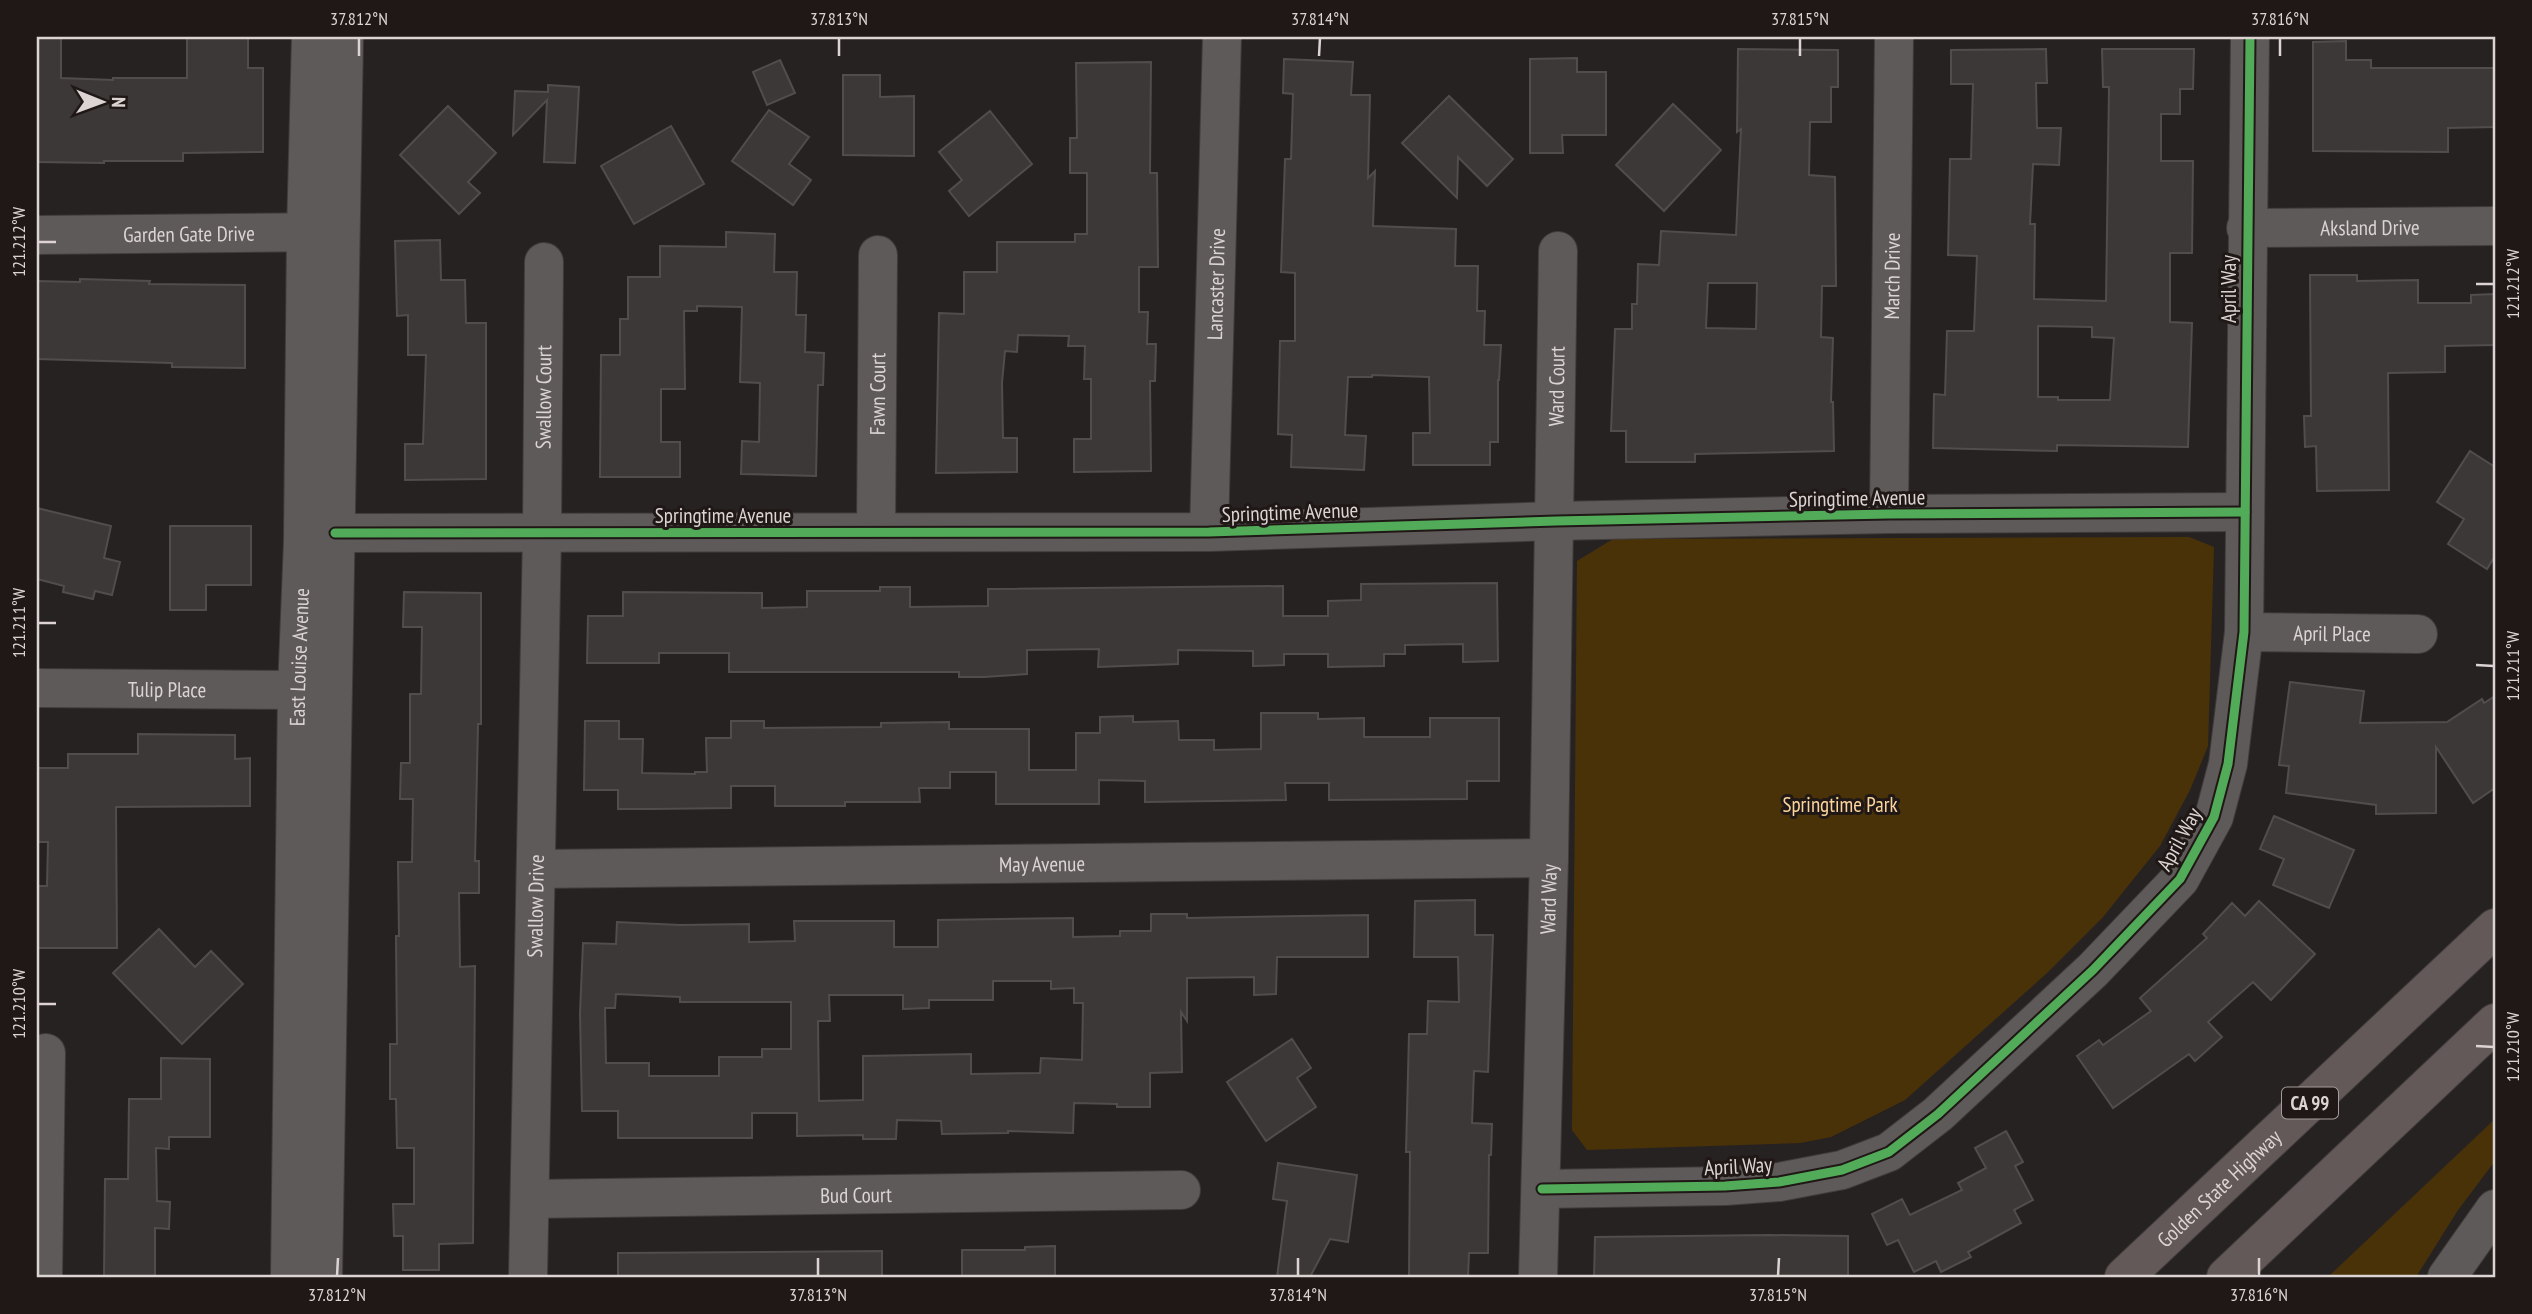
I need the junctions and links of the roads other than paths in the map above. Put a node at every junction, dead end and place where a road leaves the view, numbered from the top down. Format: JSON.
{"nodes":[{"id":1,"x":311,"y":37,"type":"edge"},
{"id":2,"x":344,"y":37,"type":"edge"},
{"id":3,"x":1222,"y":37,"type":"edge"},
{"id":4,"x":1894,"y":37,"type":"edge"},
{"id":5,"x":2249,"y":54,"type":"edge"},
{"id":6,"x":2495,"y":226,"type":"edge"},
{"id":7,"x":2246,"y":228,"type":"junction"},
{"id":8,"x":323,"y":232,"type":"junction"},
{"id":9,"x":37,"y":235,"type":"edge"},
{"id":10,"x":1558,"y":251,"type":"dead end"},
{"id":11,"x":878,"y":255,"type":"dead end"},
{"id":12,"x":544,"y":262,"type":"dead end"},
{"id":13,"x":2245,"y":512,"type":"junction"},
{"id":14,"x":1889,"y":514,"type":"junction"},
{"id":15,"x":1556,"y":521,"type":"junction"},
{"id":16,"x":876,"y":532,"type":"junction"},
{"id":17,"x":1209,"y":532,"type":"junction"},
{"id":18,"x":335,"y":533,"type":"junction"},
{"id":19,"x":542,"y":533,"type":"junction"},
{"id":20,"x":2244,"y":632,"type":"junction"},
{"id":21,"x":2418,"y":635,"type":"dead end"},
{"id":22,"x":37,"y":688,"type":"edge"},
{"id":23,"x":297,"y":690,"type":"junction"},
{"id":24,"x":1549,"y":858,"type":"junction"},
{"id":25,"x":536,"y":869,"type":"junction"},
{"id":26,"x":2495,"y":928,"type":"edge"},
{"id":27,"x":2495,"y":1023,"type":"edge"},
{"id":28,"x":46,"y":1053,"type":"dead end"},
{"id":29,"x":41,"y":1186,"type":"edge"},
{"id":30,"x":1542,"y":1189,"type":"junction"},
{"id":31,"x":1181,"y":1190,"type":"dead end"},
{"id":32,"x":530,"y":1199,"type":"junction"},
{"id":33,"x":2495,"y":1209,"type":"edge"},
{"id":34,"x":43,"y":1277,"type":"edge"},
{"id":35,"x":290,"y":1277,"type":"edge"},
{"id":36,"x":323,"y":1277,"type":"edge"},
{"id":37,"x":528,"y":1277,"type":"edge"},
{"id":38,"x":1538,"y":1277,"type":"edge"},
{"id":39,"x":2124,"y":1277,"type":"edge"},
{"id":40,"x":2226,"y":1277,"type":"edge"},
{"id":41,"x":2447,"y":1277,"type":"edge"}],
"edges":[{"from":1,"to":8,"type":"street","name":"East Louise Avenue"},
{"from":2,"to":8,"type":"street","name":"East Louise Avenue"},
{"from":3,"to":17,"type":"street","name":"Lancaster Drive"},
{"from":4,"to":14,"type":"street","name":"March Drive"},
{"from":5,"to":7,"type":"street","name":"April Way"},
{"from":6,"to":7,"type":"street","name":"Aksland Drive"},
{"from":7,"to":13,"type":"street","name":"April Way"},
{"from":8,"to":9,"type":"street","name":"Garden Gate Drive"},
{"from":8,"to":18,"type":"street","name":"East Louise Avenue"},
{"from":8,"to":23,"type":"street","name":"East Louise Avenue"},
{"from":10,"to":15,"type":"street","name":"Ward Court"},
{"from":11,"to":16,"type":"street","name":"Fawn Court"},
{"from":12,"to":19,"type":"street","name":"Swallow Court"},
{"from":13,"to":14,"type":"street","name":"Springtime Avenue"},
{"from":13,"to":20,"type":"street","name":"April Way"},
{"from":14,"to":15,"type":"street","name":"Springtime Avenue"},
{"from":15,"to":17,"type":"street","name":"Springtime Avenue"},
{"from":15,"to":24,"type":"street","name":"Ward Way"},
{"from":16,"to":17,"type":"street","name":"Springtime Avenue"},
{"from":16,"to":19,"type":"street","name":"Springtime Avenue"},
{"from":18,"to":19,"type":"street","name":"Springtime Avenue"},
{"from":18,"to":36,"type":"street","name":"East Louise Avenue"},
{"from":19,"to":25,"type":"street","name":"Swallow Drive"},
{"from":20,"to":21,"type":"street","name":"April Place"},
{"from":20,"to":30,"type":"street","name":"April Way"},
{"from":22,"to":23,"type":"street","name":"Tulip Place"},
{"from":23,"to":35,"type":"street","name":"East Louise Avenue"},
{"from":24,"to":25,"type":"street","name":"May Avenue"},
{"from":24,"to":30,"type":"street","name":"Ward Way"},
{"from":25,"to":32,"type":"street","name":"Swallow Drive"},
{"from":26,"to":39,"type":"highway","name":"Golden State Highway","number":"CA 99"},
{"from":27,"to":40,"type":"highway"},
{"from":28,"to":29,"type":"street"},
{"from":29,"to":34,"type":"street"},
{"from":30,"to":38,"type":"street","name":"Ward Way"},
{"from":31,"to":32,"type":"street","name":"Bud Court"},
{"from":32,"to":37,"type":"street","name":"Swallow Drive"},
{"from":33,"to":41,"type":"street"}]}
